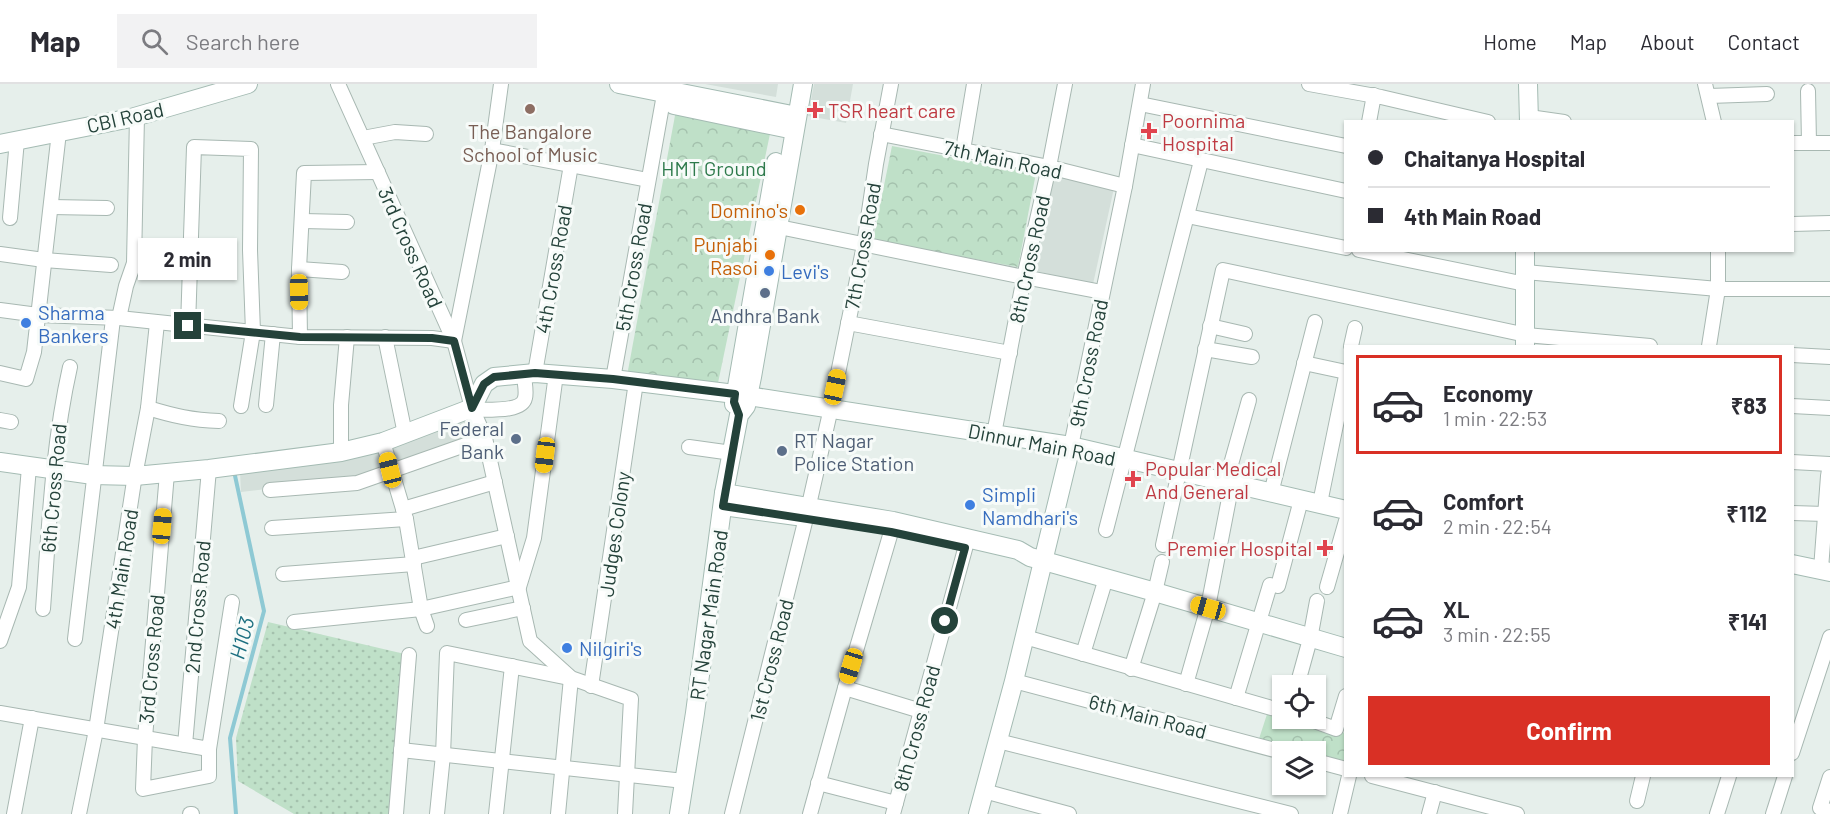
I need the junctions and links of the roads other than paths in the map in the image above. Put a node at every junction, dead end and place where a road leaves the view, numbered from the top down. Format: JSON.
{"nodes":[{"id":1,"x":248,"y":84,"type":"edge"},
{"id":2,"x":338,"y":84,"type":"edge"},
{"id":3,"x":501,"y":84,"type":"edge"},
{"id":4,"x":620,"y":84,"type":"edge"},
{"id":5,"x":791,"y":84,"type":"edge"},
{"id":6,"x":802,"y":84,"type":"edge"},
{"id":7,"x":891,"y":84,"type":"edge"},
{"id":8,"x":974,"y":84,"type":"edge"},
{"id":9,"x":1065,"y":84,"type":"edge"},
{"id":10,"x":1143,"y":84,"type":"edge"},
{"id":11,"x":1309,"y":84,"type":"edge"},
{"id":12,"x":1528,"y":84,"type":"edge"},
{"id":13,"x":665,"y":89,"type":"edge"},
{"id":14,"x":1707,"y":90,"type":"edge"},
{"id":15,"x":1808,"y":91,"type":"dead end"},
{"id":16,"x":1380,"y":92,"type":"edge"},
{"id":17,"x":1767,"y":94,"type":"dead end"},
{"id":18,"x":1140,"y":104,"type":"junction"},
{"id":19,"x":137,"y":116,"type":"junction"},
{"id":20,"x":1529,"y":119,"type":"edge"},
{"id":21,"x":1370,"y":120,"type":"edge"},
{"id":22,"x":1481,"y":120,"type":"edge"},
{"id":23,"x":1714,"y":120,"type":"edge"},
{"id":24,"x":790,"y":121,"type":"junction"},
{"id":25,"x":59,"y":132,"type":"junction"},
{"id":26,"x":426,"y":134,"type":"dead end"},
{"id":27,"x":881,"y":134,"type":"junction"},
{"id":28,"x":363,"y":138,"type":"junction"},
{"id":29,"x":9,"y":142,"type":"edge"},
{"id":30,"x":1794,"y":143,"type":"edge"},
{"id":31,"x":1809,"y":143,"type":"junction"},
{"id":32,"x":1830,"y":143,"type":"edge"},
{"id":33,"x":1132,"y":145,"type":"junction"},
{"id":34,"x":1344,"y":146,"type":"edge"},
{"id":35,"x":492,"y":150,"type":"junction"},
{"id":36,"x":963,"y":150,"type":"junction"},
{"id":37,"x":1201,"y":161,"type":"junction"},
{"id":38,"x":571,"y":165,"type":"junction"},
{"id":39,"x":1049,"y":167,"type":"junction"},
{"id":40,"x":378,"y":172,"type":"junction"},
{"id":41,"x":648,"y":180,"type":"junction"},
{"id":42,"x":1125,"y":186,"type":"junction"},
{"id":43,"x":1344,"y":191,"type":"edge"},
{"id":44,"x":51,"y":207,"type":"junction"},
{"id":45,"x":107,"y":208,"type":"dead end"},
{"id":46,"x":1187,"y":216,"type":"junction"},
{"id":47,"x":10,"y":218,"type":"dead end"},
{"id":48,"x":303,"y":221,"type":"junction"},
{"id":49,"x":347,"y":222,"type":"dead end"},
{"id":50,"x":1830,"y":223,"type":"edge"},
{"id":51,"x":1794,"y":224,"type":"edge"},
{"id":52,"x":779,"y":226,"type":"junction"},
{"id":53,"x":864,"y":245,"type":"junction"},
{"id":54,"x":1344,"y":248,"type":"edge"},
{"id":55,"x":1371,"y":252,"type":"edge"},
{"id":56,"x":1526,"y":252,"type":"edge"},
{"id":57,"x":1718,"y":252,"type":"edge"},
{"id":58,"x":0,"y":254,"type":"edge"},
{"id":59,"x":44,"y":260,"type":"junction"},
{"id":60,"x":111,"y":264,"type":"dead end"},
{"id":61,"x":299,"y":269,"type":"junction"},
{"id":62,"x":342,"y":272,"type":"dead end"},
{"id":63,"x":1024,"y":277,"type":"junction"},
{"id":64,"x":1525,"y":278,"type":"junction"},
{"id":65,"x":1718,"y":289,"type":"junction"},
{"id":66,"x":1830,"y":289,"type":"edge"},
{"id":67,"x":1102,"y":292,"type":"junction"},
{"id":68,"x":0,"y":310,"type":"edge"},
{"id":69,"x":38,"y":315,"type":"junction"},
{"id":70,"x":116,"y":318,"type":"junction"},
{"id":71,"x":1315,"y":322,"type":"dead end"},
{"id":72,"x":157,"y":323,"type":"junction"},
{"id":73,"x":848,"y":323,"type":"junction"},
{"id":74,"x":188,"y":326,"type":"junction"},
{"id":75,"x":1210,"y":326,"type":"junction"},
{"id":76,"x":1355,"y":328,"type":"dead end"},
{"id":77,"x":253,"y":332,"type":"junction"},
{"id":78,"x":273,"y":334,"type":"junction"},
{"id":79,"x":1245,"y":334,"type":"dead end"},
{"id":80,"x":300,"y":337,"type":"junction"},
{"id":81,"x":347,"y":337,"type":"junction"},
{"id":82,"x":385,"y":337,"type":"junction"},
{"id":83,"x":454,"y":341,"type":"junction"},
{"id":84,"x":1525,"y":341,"type":"edge"},
{"id":85,"x":1351,"y":345,"type":"edge"},
{"id":86,"x":1625,"y":345,"type":"edge"},
{"id":87,"x":1709,"y":345,"type":"edge"},
{"id":88,"x":1205,"y":349,"type":"junction"},
{"id":89,"x":1010,"y":353,"type":"junction"},
{"id":90,"x":1794,"y":355,"type":"edge"},
{"id":91,"x":1252,"y":357,"type":"dead end"},
{"id":92,"x":1830,"y":357,"type":"edge"},
{"id":93,"x":1304,"y":363,"type":"junction"},
{"id":94,"x":70,"y":367,"type":"dead end"},
{"id":95,"x":0,"y":373,"type":"edge"},
{"id":96,"x":1344,"y":373,"type":"edge"},
{"id":97,"x":530,"y":374,"type":"junction"},
{"id":98,"x":556,"y":374,"type":"junction"},
{"id":99,"x":613,"y":379,"type":"junction"},
{"id":100,"x":636,"y":382,"type":"junction"},
{"id":101,"x":1344,"y":384,"type":"edge"},
{"id":102,"x":742,"y":395,"type":"junction"},
{"id":103,"x":1249,"y":400,"type":"dead end"},
{"id":104,"x":266,"y":405,"type":"dead end"},
{"id":105,"x":241,"y":406,"type":"dead end"},
{"id":106,"x":1794,"y":406,"type":"edge"},
{"id":107,"x":148,"y":408,"type":"junction"},
{"id":108,"x":831,"y":408,"type":"junction"},
{"id":109,"x":1830,"y":408,"type":"edge"},
{"id":110,"x":472,"y":409,"type":"junction"},
{"id":111,"x":219,"y":421,"type":"dead end"},
{"id":112,"x":405,"y":434,"type":"junction"},
{"id":113,"x":994,"y":434,"type":"junction"},
{"id":114,"x":485,"y":438,"type":"junction"},
{"id":115,"x":383,"y":442,"type":"junction"},
{"id":116,"x":1071,"y":446,"type":"junction"},
{"id":117,"x":689,"y":447,"type":"dead end"},
{"id":118,"x":341,"y":452,"type":"junction"},
{"id":119,"x":732,"y":453,"type":"junction"},
{"id":120,"x":1125,"y":460,"type":"junction"},
{"id":121,"x":0,"y":462,"type":"edge"},
{"id":122,"x":1794,"y":462,"type":"edge"},
{"id":123,"x":29,"y":467,"type":"junction"},
{"id":124,"x":209,"y":469,"type":"junction"},
{"id":125,"x":54,"y":470,"type":"junction"},
{"id":126,"x":390,"y":470,"type":"junction"},
{"id":127,"x":1829,"y":470,"type":"edge"},
{"id":128,"x":1179,"y":471,"type":"junction"},
{"id":129,"x":167,"y":473,"type":"junction"},
{"id":130,"x":93,"y":475,"type":"junction"},
{"id":131,"x":135,"y":476,"type":"junction"},
{"id":132,"x":495,"y":482,"type":"junction"},
{"id":133,"x":1229,"y":482,"type":"junction"},
{"id":134,"x":270,"y":490,"type":"dead end"},
{"id":135,"x":1272,"y":493,"type":"junction"},
{"id":136,"x":723,"y":499,"type":"junction"},
{"id":137,"x":1301,"y":500,"type":"junction"},
{"id":138,"x":1320,"y":503,"type":"junction"},
{"id":139,"x":1344,"y":509,"type":"edge"},
{"id":140,"x":808,"y":512,"type":"junction"},
{"id":141,"x":1794,"y":513,"type":"edge"},
{"id":142,"x":404,"y":514,"type":"junction"},
{"id":143,"x":1825,"y":514,"type":"junction"},
{"id":144,"x":272,"y":528,"type":"dead end"},
{"id":145,"x":1344,"y":528,"type":"edge"},
{"id":146,"x":1106,"y":530,"type":"dead end"},
{"id":147,"x":891,"y":532,"type":"junction"},
{"id":148,"x":507,"y":536,"type":"junction"},
{"id":149,"x":966,"y":543,"type":"junction"},
{"id":150,"x":1163,"y":546,"type":"dead end"},
{"id":151,"x":1037,"y":559,"type":"junction"},
{"id":152,"x":413,"y":561,"type":"junction"},
{"id":153,"x":1162,"y":562,"type":"dead end"},
{"id":154,"x":1794,"y":567,"type":"edge"},
{"id":155,"x":1826,"y":570,"type":"edge"},
{"id":156,"x":283,"y":574,"type":"dead end"},
{"id":157,"x":1106,"y":578,"type":"junction"},
{"id":158,"x":1327,"y":586,"type":"dead end"},
{"id":159,"x":519,"y":587,"type":"junction"},
{"id":160,"x":1155,"y":592,"type":"junction"},
{"id":161,"x":1317,"y":601,"type":"dead end"},
{"id":162,"x":232,"y":602,"type":"dead end"},
{"id":163,"x":522,"y":608,"type":"junction"},
{"id":164,"x":1208,"y":608,"type":"junction"},
{"id":165,"x":43,"y":609,"type":"dead end"},
{"id":166,"x":421,"y":609,"type":"junction"},
{"id":167,"x":466,"y":621,"type":"dead end"},
{"id":168,"x":294,"y":622,"type":"dead end"},
{"id":169,"x":1258,"y":622,"type":"junction"},
{"id":170,"x":427,"y":627,"type":"dead end"},
{"id":171,"x":1025,"y":637,"type":"junction"},
{"id":172,"x":1830,"y":637,"type":"edge"},
{"id":173,"x":75,"y":639,"type":"dead end"},
{"id":174,"x":1310,"y":639,"type":"junction"},
{"id":175,"x":0,"y":641,"type":"edge"},
{"id":176,"x":1344,"y":648,"type":"edge"},
{"id":177,"x":1083,"y":654,"type":"junction"},
{"id":178,"x":409,"y":655,"type":"dead end"},
{"id":179,"x":512,"y":666,"type":"junction"},
{"id":180,"x":1131,"y":669,"type":"junction"},
{"id":181,"x":1300,"y":675,"type":"edge"},
{"id":182,"x":571,"y":678,"type":"junction"},
{"id":183,"x":1014,"y":681,"type":"junction"},
{"id":184,"x":1186,"y":684,"type":"junction"},
{"id":185,"x":591,"y":686,"type":"junction"},
{"id":186,"x":845,"y":688,"type":"junction"},
{"id":187,"x":1236,"y":698,"type":"junction"},
{"id":188,"x":1344,"y":703,"type":"edge"},
{"id":189,"x":1272,"y":708,"type":"edge"},
{"id":190,"x":921,"y":711,"type":"junction"},
{"id":191,"x":0,"y":712,"type":"edge"},
{"id":192,"x":32,"y":718,"type":"junction"},
{"id":193,"x":1326,"y":725,"type":"edge"},
{"id":194,"x":96,"y":730,"type":"junction"},
{"id":195,"x":145,"y":738,"type":"junction"},
{"id":196,"x":998,"y":741,"type":"junction"},
{"id":197,"x":184,"y":745,"type":"junction"},
{"id":198,"x":1794,"y":747,"type":"edge"},
{"id":199,"x":209,"y":749,"type":"junction"},
{"id":200,"x":1272,"y":749,"type":"edge"},
{"id":201,"x":401,"y":750,"type":"junction"},
{"id":202,"x":443,"y":755,"type":"junction"},
{"id":203,"x":501,"y":762,"type":"junction"},
{"id":204,"x":1326,"y":764,"type":"edge"},
{"id":205,"x":1344,"y":768,"type":"edge"},
{"id":206,"x":562,"y":769,"type":"junction"},
{"id":207,"x":627,"y":775,"type":"junction"},
{"id":208,"x":1349,"y":777,"type":"edge"},
{"id":209,"x":1376,"y":777,"type":"edge"},
{"id":210,"x":1643,"y":777,"type":"edge"},
{"id":211,"x":1729,"y":777,"type":"edge"},
{"id":212,"x":1785,"y":777,"type":"edge"},
{"id":213,"x":1830,"y":777,"type":"edge"},
{"id":214,"x":684,"y":781,"type":"junction"},
{"id":215,"x":818,"y":783,"type":"junction"},
{"id":216,"x":984,"y":791,"type":"junction"},
{"id":217,"x":1435,"y":792,"type":"junction"},
{"id":218,"x":1637,"y":801,"type":"dead end"},
{"id":219,"x":895,"y":809,"type":"edge"},
{"id":220,"x":1823,"y":811,"type":"edge"},
{"id":221,"x":14,"y":814,"type":"edge"},
{"id":222,"x":79,"y":814,"type":"edge"},
{"id":223,"x":396,"y":814,"type":"edge"},
{"id":224,"x":437,"y":814,"type":"edge"},
{"id":225,"x":496,"y":814,"type":"edge"},
{"id":226,"x":558,"y":814,"type":"edge"},
{"id":227,"x":625,"y":814,"type":"edge"},
{"id":228,"x":679,"y":814,"type":"edge"},
{"id":229,"x":732,"y":814,"type":"edge"},
{"id":230,"x":810,"y":814,"type":"edge"},
{"id":231,"x":978,"y":814,"type":"edge"},
{"id":232,"x":1069,"y":814,"type":"edge"},
{"id":233,"x":1292,"y":814,"type":"edge"},
{"id":234,"x":1340,"y":814,"type":"edge"},
{"id":235,"x":1429,"y":814,"type":"edge"},
{"id":236,"x":1517,"y":814,"type":"edge"},
{"id":237,"x":1717,"y":814,"type":"edge"},
{"id":238,"x":1773,"y":814,"type":"edge"}],
"edges":[{"from":1,"to":19,"type":"street","name":"CBI Road"},
{"from":2,"to":28,"type":"street","name":"3rd Cross Road"},
{"from":3,"to":35,"type":"street"},
{"from":4,"to":13,"type":"street"},
{"from":5,"to":24,"type":"street","name":"RT Nagar Main Road"},
{"from":6,"to":24,"type":"street","name":"RT Nagar Main Road"},
{"from":7,"to":27,"type":"street","name":"7th Cross Road"},
{"from":8,"to":36,"type":"street"},
{"from":9,"to":39,"type":"street","name":"8th Cross Road"},
{"from":10,"to":18,"type":"street","name":"9th Cross Road"},
{"from":11,"to":16,"type":"street"},
{"from":12,"to":20,"type":"street"},
{"from":13,"to":24,"type":"street"},
{"from":13,"to":41,"type":"street","name":"5th Cross Road"},
{"from":14,"to":17,"type":"street"},
{"from":14,"to":23,"type":"street"},
{"from":15,"to":31,"type":"street"},
{"from":16,"to":21,"type":"street"},
{"from":16,"to":22,"type":"street"},
{"from":18,"to":33,"type":"street","name":"9th Cross Road"},
{"from":18,"to":34,"type":"street"},
{"from":19,"to":25,"type":"street","name":"CBI Road"},
{"from":19,"to":70,"type":"street"},
{"from":24,"to":52,"type":"street","name":"RT Nagar Main Road"},
{"from":24,"to":102,"type":"street","name":"RT Nagar Main Road"},
{"from":25,"to":29,"type":"street","name":"CBI Road"},
{"from":25,"to":44,"type":"street"},
{"from":26,"to":28,"type":"street"},
{"from":27,"to":36,"type":"street","name":"7th Main Road"},
{"from":27,"to":53,"type":"street","name":"7th Cross Road"},
{"from":28,"to":40,"type":"street","name":"3rd Cross Road"},
{"from":29,"to":47,"type":"street"},
{"from":30,"to":31,"type":"street"},
{"from":31,"to":32,"type":"street"},
{"from":33,"to":37,"type":"street"},
{"from":33,"to":42,"type":"street","name":"9th Cross Road"},
{"from":35,"to":38,"type":"street"},
{"from":35,"to":83,"type":"street"},
{"from":36,"to":39,"type":"street","name":"7th Main Road"},
{"from":37,"to":43,"type":"street"},
{"from":37,"to":46,"type":"street"},
{"from":38,"to":41,"type":"street"},
{"from":38,"to":97,"type":"street","name":"4th Cross Road"},
{"from":39,"to":42,"type":"street","name":"7th Main Road"},
{"from":39,"to":63,"type":"street","name":"8th Cross Road"},
{"from":40,"to":48,"type":"street"},
{"from":40,"to":83,"type":"street","name":"3rd Cross Road"},
{"from":41,"to":99,"type":"street","name":"5th Cross Road"},
{"from":42,"to":67,"type":"street","name":"9th Cross Road"},
{"from":44,"to":45,"type":"street"},
{"from":44,"to":59,"type":"street"},
{"from":46,"to":54,"type":"street"},
{"from":46,"to":120,"type":"street"},
{"from":48,"to":49,"type":"street"},
{"from":48,"to":61,"type":"street"},
{"from":50,"to":51,"type":"street"},
{"from":52,"to":53,"type":"street"},
{"from":52,"to":102,"type":"street","name":"RT Nagar Main Road"},
{"from":53,"to":63,"type":"street"},
{"from":53,"to":73,"type":"street","name":"7th Cross Road"},
{"from":55,"to":64,"type":"street"},
{"from":56,"to":64,"type":"street"},
{"from":57,"to":65,"type":"street"},
{"from":58,"to":59,"type":"street"},
{"from":59,"to":60,"type":"street"},
{"from":59,"to":69,"type":"street"},
{"from":61,"to":62,"type":"street"},
{"from":61,"to":80,"type":"street"},
{"from":63,"to":67,"type":"street"},
{"from":63,"to":89,"type":"street","name":"8th Cross Road"},
{"from":64,"to":65,"type":"street"},
{"from":64,"to":84,"type":"street"},
{"from":65,"to":66,"type":"street"},
{"from":65,"to":87,"type":"street"},
{"from":67,"to":116,"type":"street","name":"9th Cross Road"},
{"from":68,"to":69,"type":"street"},
{"from":69,"to":70,"type":"street"},
{"from":69,"to":95,"type":"street"},
{"from":70,"to":72,"type":"street"},
{"from":70,"to":130,"type":"street"},
{"from":71,"to":93,"type":"street"},
{"from":72,"to":74,"type":"street"},
{"from":72,"to":107,"type":"street","name":"4th Main Road"},
{"from":73,"to":89,"type":"street"},
{"from":73,"to":108,"type":"street","name":"7th Cross Road"},
{"from":74,"to":77,"type":"street"},
{"from":74,"to":77,"type":"street"},
{"from":75,"to":79,"type":"street"},
{"from":75,"to":84,"type":"street"},
{"from":75,"to":88,"type":"street"},
{"from":76,"to":85,"type":"street"},
{"from":77,"to":78,"type":"street"},
{"from":77,"to":105,"type":"street"},
{"from":78,"to":80,"type":"street"},
{"from":78,"to":104,"type":"street"},
{"from":80,"to":81,"type":"street"},
{"from":81,"to":82,"type":"street"},
{"from":81,"to":118,"type":"street"},
{"from":82,"to":83,"type":"street"},
{"from":82,"to":112,"type":"street"},
{"from":83,"to":110,"type":"street","name":"3rd Cross Road"},
{"from":84,"to":86,"type":"street"},
{"from":88,"to":91,"type":"street"},
{"from":88,"to":128,"type":"street"},
{"from":89,"to":113,"type":"street","name":"8th Cross Road"},
{"from":90,"to":92,"type":"street"},
{"from":93,"to":96,"type":"street"},
{"from":93,"to":135,"type":"street"},
{"from":94,"to":125,"type":"street","name":"6th Cross Road"},
{"from":97,"to":98,"type":"street","name":"Dinnur Main Road"},
{"from":97,"to":110,"type":"street","name":"Dinnur Main Road"},
{"from":97,"to":110,"type":"street","name":"4th Cross Road"},
{"from":98,"to":99,"type":"street","name":"Dinnur Main Road"},
{"from":98,"to":159,"type":"street"},
{"from":99,"to":100,"type":"street","name":"Dinnur Main Road"},
{"from":100,"to":102,"type":"street","name":"Dinnur Main Road"},
{"from":100,"to":185,"type":"street","name":"Judges Colony"},
{"from":101,"to":138,"type":"street"},
{"from":102,"to":108,"type":"street","name":"Dinnur Main Road"},
{"from":102,"to":119,"type":"street","name":"RT Nagar Main Road"},
{"from":103,"to":133,"type":"street"},
{"from":106,"to":109,"type":"street"},
{"from":107,"to":111,"type":"street"},
{"from":107,"to":131,"type":"street","name":"4th Main Road"},
{"from":108,"to":113,"type":"street","name":"Dinnur Main Road"},
{"from":108,"to":140,"type":"street","name":"7th Cross Road"},
{"from":110,"to":112,"type":"street"},
{"from":110,"to":114,"type":"street","name":"3rd Cross Road"},
{"from":112,"to":115,"type":"street"},
{"from":113,"to":116,"type":"street","name":"Dinnur Main Road"},
{"from":114,"to":126,"type":"street"},
{"from":114,"to":132,"type":"street","name":"3rd Cross Road"},
{"from":115,"to":118,"type":"street"},
{"from":115,"to":126,"type":"street"},
{"from":116,"to":120,"type":"street","name":"Dinnur Main Road"},
{"from":116,"to":151,"type":"street","name":"9th Cross Road"},
{"from":117,"to":119,"type":"street"},
{"from":118,"to":124,"type":"street"},
{"from":119,"to":136,"type":"street","name":"RT Nagar Main Road"},
{"from":120,"to":128,"type":"street","name":"Dinnur Main Road"},
{"from":120,"to":146,"type":"street"},
{"from":121,"to":123,"type":"street"},
{"from":122,"to":127,"type":"street"},
{"from":123,"to":125,"type":"street"},
{"from":123,"to":175,"type":"street"},
{"from":124,"to":129,"type":"street"},
{"from":124,"to":197,"type":"street","name":"2nd Cross Road"},
{"from":125,"to":130,"type":"street"},
{"from":125,"to":165,"type":"street","name":"6th Cross Road"},
{"from":126,"to":134,"type":"street"},
{"from":126,"to":142,"type":"street"},
{"from":127,"to":143,"type":"street"},
{"from":128,"to":133,"type":"street","name":"Dinnur Main Road"},
{"from":128,"to":150,"type":"street"},
{"from":129,"to":131,"type":"street"},
{"from":129,"to":195,"type":"street","name":"3rd Cross Road"},
{"from":130,"to":131,"type":"street"},
{"from":130,"to":173,"type":"street"},
{"from":131,"to":194,"type":"street","name":"4th Main Road"},
{"from":132,"to":142,"type":"street"},
{"from":132,"to":148,"type":"street","name":"3rd Cross Road"},
{"from":133,"to":135,"type":"street","name":"Dinnur Main Road"},
{"from":133,"to":164,"type":"street"},
{"from":135,"to":137,"type":"street","name":"Dinnur Main Road"},
{"from":136,"to":140,"type":"street"},
{"from":136,"to":214,"type":"street","name":"RT Nagar Main Road"},
{"from":137,"to":138,"type":"street","name":"Dinnur Main Road"},
{"from":137,"to":169,"type":"street"},
{"from":138,"to":139,"type":"street","name":"Dinnur Main Road"},
{"from":140,"to":147,"type":"street"},
{"from":140,"to":149,"type":"street"},
{"from":140,"to":229,"type":"street","name":"1st Cross Road"},
{"from":141,"to":143,"type":"street"},
{"from":142,"to":144,"type":"street"},
{"from":142,"to":152,"type":"street"},
{"from":143,"to":155,"type":"street"},
{"from":145,"to":158,"type":"street"},
{"from":147,"to":149,"type":"street"},
{"from":147,"to":186,"type":"street"},
{"from":148,"to":152,"type":"street"},
{"from":148,"to":159,"type":"street","name":"3rd Cross Road"},
{"from":149,"to":151,"type":"street"},
{"from":149,"to":190,"type":"street","name":"8th Cross Road"},
{"from":151,"to":157,"type":"street"},
{"from":151,"to":171,"type":"street","name":"9th Cross Road"},
{"from":152,"to":156,"type":"street"},
{"from":152,"to":166,"type":"street"},
{"from":153,"to":160,"type":"street"},
{"from":154,"to":155,"type":"street"},
{"from":157,"to":160,"type":"street"},
{"from":157,"to":177,"type":"street"},
{"from":159,"to":163,"type":"street","name":"3rd Cross Road"},
{"from":159,"to":166,"type":"street"},
{"from":160,"to":164,"type":"street"},
{"from":160,"to":180,"type":"street"},
{"from":161,"to":174,"type":"street"},
{"from":162,"to":199,"type":"street"},
{"from":163,"to":167,"type":"street"},
{"from":163,"to":182,"type":"street","name":"3rd Cross Road"},
{"from":164,"to":169,"type":"street"},
{"from":164,"to":184,"type":"street"},
{"from":166,"to":168,"type":"street"},
{"from":166,"to":170,"type":"street"},
{"from":169,"to":174,"type":"street"},
{"from":169,"to":187,"type":"street"},
{"from":171,"to":177,"type":"street"},
{"from":171,"to":183,"type":"street","name":"9th Cross Road"},
{"from":172,"to":198,"type":"street"},
{"from":174,"to":176,"type":"street"},
{"from":174,"to":181,"type":"street"},
{"from":177,"to":180,"type":"street"},
{"from":178,"to":201,"type":"street"},
{"from":179,"to":182,"type":"street"},
{"from":179,"to":202,"type":"street"},
{"from":179,"to":203,"type":"street"},
{"from":180,"to":184,"type":"street"},
{"from":182,"to":185,"type":"street","name":"3rd Cross Road"},
{"from":182,"to":206,"type":"street"},
{"from":183,"to":196,"type":"street","name":"9th Cross Road"},
{"from":183,"to":200,"type":"street","name":"6th Main Road"},
{"from":184,"to":187,"type":"street"},
{"from":185,"to":207,"type":"street","name":"3rd Cross Road"},
{"from":186,"to":190,"type":"street"},
{"from":186,"to":215,"type":"street"},
{"from":187,"to":189,"type":"street"},
{"from":188,"to":193,"type":"street"},
{"from":190,"to":219,"type":"street","name":"8th Cross Road"},
{"from":191,"to":192,"type":"street"},
{"from":192,"to":194,"type":"street"},
{"from":192,"to":221,"type":"street"},
{"from":194,"to":195,"type":"street"},
{"from":194,"to":222,"type":"street","name":"4th Main Road"},
{"from":195,"to":197,"type":"street"},
{"from":195,"to":199,"type":"street","name":"3rd Cross Road"},
{"from":196,"to":216,"type":"street","name":"9th Cross Road"},
{"from":196,"to":233,"type":"street"},
{"from":197,"to":199,"type":"street"},
{"from":201,"to":202,"type":"street"},
{"from":201,"to":223,"type":"street"},
{"from":202,"to":203,"type":"street"},
{"from":202,"to":224,"type":"street"},
{"from":203,"to":206,"type":"street"},
{"from":203,"to":225,"type":"street"},
{"from":204,"to":205,"type":"street"},
{"from":206,"to":207,"type":"street"},
{"from":206,"to":226,"type":"street"},
{"from":207,"to":214,"type":"street"},
{"from":207,"to":227,"type":"street"},
{"from":208,"to":234,"type":"street"},
{"from":209,"to":217,"type":"street"},
{"from":210,"to":218,"type":"street"},
{"from":211,"to":237,"type":"street"},
{"from":212,"to":238,"type":"street"},
{"from":213,"to":220,"type":"street"},
{"from":214,"to":228,"type":"street","name":"RT Nagar Main Road"},
{"from":215,"to":219,"type":"street"},
{"from":215,"to":230,"type":"street"},
{"from":216,"to":231,"type":"street","name":"9th Cross Road"},
{"from":216,"to":232,"type":"street"},
{"from":217,"to":235,"type":"street"},
{"from":217,"to":236,"type":"street"}]}
